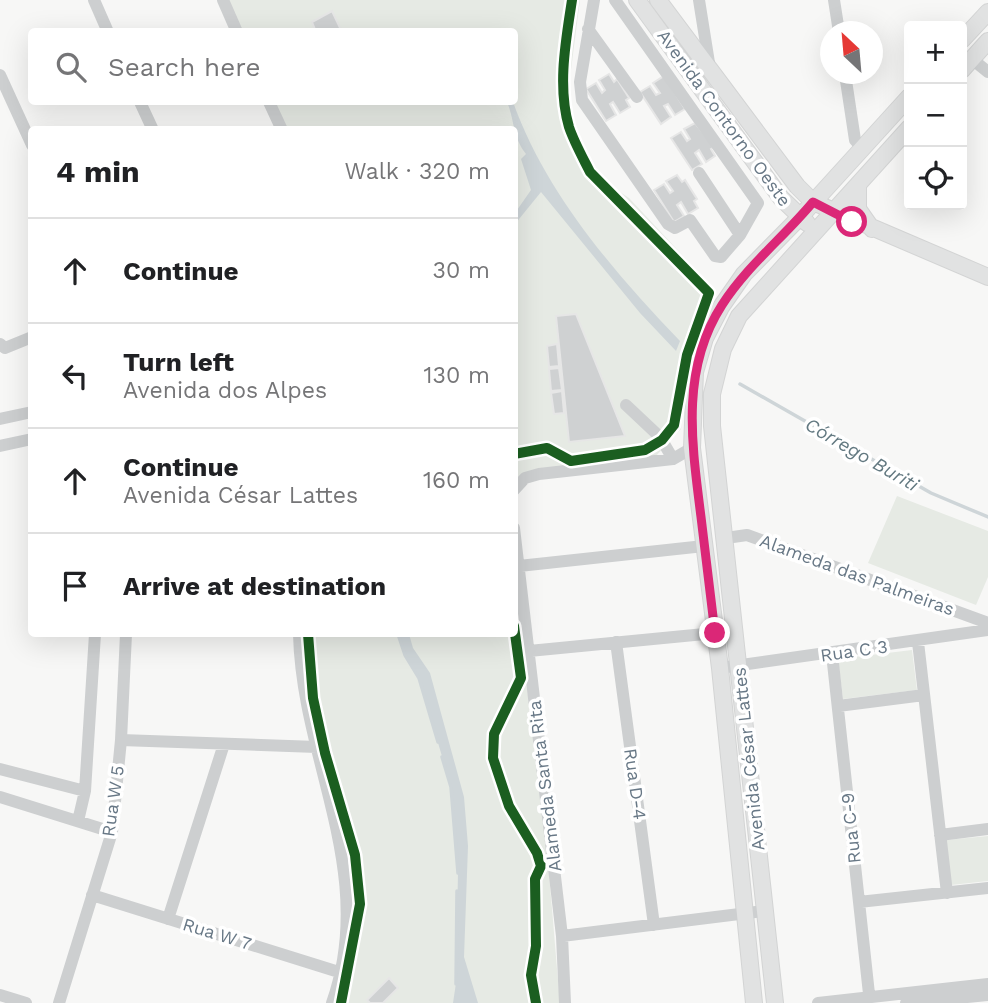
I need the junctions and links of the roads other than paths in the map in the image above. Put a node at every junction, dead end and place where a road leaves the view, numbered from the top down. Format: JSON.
{"nodes":[{"id":1,"x":94,"y":0,"type":"edge"},
{"id":2,"x":223,"y":0,"type":"edge"},
{"id":3,"x":594,"y":0,"type":"edge"},
{"id":4,"x":615,"y":0,"type":"edge"},
{"id":5,"x":637,"y":0,"type":"edge"},
{"id":6,"x":658,"y":0,"type":"edge"},
{"id":7,"x":699,"y":0,"type":"edge"},
{"id":8,"x":834,"y":0,"type":"edge"},
{"id":9,"x":988,"y":12,"type":"edge"},
{"id":10,"x":702,"y":18,"type":"junction"},
{"id":11,"x":837,"y":21,"type":"edge"},
{"id":12,"x":106,"y":28,"type":"edge"},
{"id":13,"x":235,"y":28,"type":"edge"},
{"id":14,"x":589,"y":29,"type":"junction"},
{"id":15,"x":967,"y":35,"type":"edge"},
{"id":16,"x":683,"y":37,"type":"junction"},
{"id":17,"x":988,"y":41,"type":"edge"},
{"id":18,"x":967,"y":65,"type":"edge"},
{"id":19,"x":710,"y":71,"type":"junction"},
{"id":20,"x":988,"y":72,"type":"edge"},
{"id":21,"x":0,"y":75,"type":"edge"},
{"id":22,"x":847,"y":84,"type":"edge"},
{"id":23,"x":706,"y":94,"type":"junction"},
{"id":24,"x":637,"y":97,"type":"dead end"},
{"id":25,"x":904,"y":102,"type":"edge"},
{"id":26,"x":141,"y":105,"type":"edge"},
{"id":27,"x":270,"y":105,"type":"edge"},
{"id":28,"x":691,"y":105,"type":"junction"},
{"id":29,"x":151,"y":126,"type":"edge"},
{"id":30,"x":280,"y":126,"type":"edge"},
{"id":31,"x":904,"y":134,"type":"edge"},
{"id":32,"x":28,"y":136,"type":"edge"},
{"id":33,"x":862,"y":148,"type":"junction"},
{"id":34,"x":699,"y":173,"type":"dead end"},
{"id":35,"x":858,"y":185,"type":"junction"},
{"id":36,"x":813,"y":202,"type":"junction"},
{"id":37,"x":833,"y":213,"type":"junction"},
{"id":38,"x":800,"y":217,"type":"junction"},
{"id":39,"x":872,"y":229,"type":"junction"},
{"id":40,"x":816,"y":232,"type":"junction"},
{"id":41,"x":740,"y":235,"type":"junction"},
{"id":42,"x":988,"y":277,"type":"edge"},
{"id":43,"x":28,"y":339,"type":"edge"},
{"id":44,"x":0,"y":344,"type":"edge"},
{"id":45,"x":626,"y":405,"type":"dead end"},
{"id":46,"x":28,"y":413,"type":"edge"},
{"id":47,"x":0,"y":419,"type":"edge"},
{"id":48,"x":28,"y":440,"type":"edge"},
{"id":49,"x":0,"y":446,"type":"edge"},
{"id":50,"x":692,"y":448,"type":"junction"},
{"id":51,"x":673,"y":459,"type":"junction"},
{"id":52,"x":518,"y":486,"type":"edge"},
{"id":53,"x":726,"y":538,"type":"junction"},
{"id":54,"x":704,"y":546,"type":"junction"},
{"id":55,"x":518,"y":558,"type":"edge"},
{"id":56,"x":519,"y":566,"type":"junction"},
{"id":57,"x":988,"y":623,"type":"edge"},
{"id":58,"x":988,"y":631,"type":"edge"},
{"id":59,"x":715,"y":633,"type":"junction"},
{"id":60,"x":95,"y":637,"type":"edge"},
{"id":61,"x":126,"y":637,"type":"edge"},
{"id":62,"x":299,"y":637,"type":"edge"},
{"id":63,"x":616,"y":642,"type":"junction"},
{"id":64,"x":918,"y":642,"type":"junction"},
{"id":65,"x":529,"y":651,"type":"junction"},
{"id":66,"x":832,"y":654,"type":"junction"},
{"id":67,"x":740,"y":666,"type":"junction"},
{"id":68,"x":720,"y":668,"type":"junction"},
{"id":69,"x":924,"y":695,"type":"junction"},
{"id":70,"x":838,"y":706,"type":"junction"},
{"id":71,"x":121,"y":740,"type":"junction"},
{"id":72,"x":224,"y":744,"type":"junction"},
{"id":73,"x":317,"y":747,"type":"junction"},
{"id":74,"x":0,"y":769,"type":"edge"},
{"id":75,"x":85,"y":791,"type":"junction"},
{"id":76,"x":0,"y":797,"type":"edge"},
{"id":77,"x":78,"y":821,"type":"junction"},
{"id":78,"x":988,"y":829,"type":"edge"},
{"id":79,"x":111,"y":832,"type":"junction"},
{"id":80,"x":940,"y":835,"type":"junction"},
{"id":81,"x":988,"y":888,"type":"edge"},
{"id":82,"x":947,"y":893,"type":"junction"},
{"id":83,"x":92,"y":895,"type":"junction"},
{"id":84,"x":859,"y":902,"type":"junction"},
{"id":85,"x":764,"y":911,"type":"junction"},
{"id":86,"x":745,"y":913,"type":"junction"},
{"id":87,"x":169,"y":919,"type":"junction"},
{"id":88,"x":654,"y":925,"type":"junction"},
{"id":89,"x":562,"y":936,"type":"junction"},
{"id":90,"x":342,"y":973,"type":"junction"},
{"id":91,"x":988,"y":984,"type":"edge"},
{"id":92,"x":0,"y":995,"type":"edge"},
{"id":93,"x":988,"y":995,"type":"edge"},
{"id":94,"x":870,"y":1000,"type":"edge"},
{"id":95,"x":26,"y":1003,"type":"edge"},
{"id":96,"x":59,"y":1003,"type":"edge"},
{"id":97,"x":332,"y":1003,"type":"edge"},
{"id":98,"x":565,"y":1003,"type":"edge"},
{"id":99,"x":754,"y":1003,"type":"edge"},
{"id":100,"x":775,"y":1003,"type":"edge"},
{"id":101,"x":818,"y":1003,"type":"edge"},
{"id":102,"x":906,"y":1003,"type":"edge"}],
"edges":[{"from":1,"to":12,"type":"street"},
{"from":2,"to":13,"type":"street"},
{"from":3,"to":14,"type":"street"},
{"from":4,"to":28,"type":"street"},
{"from":5,"to":23,"type":"main road","name":"Avenida Contorno Oeste"},
{"from":6,"to":16,"type":"main road","name":"Avenida Contorno Oeste"},
{"from":7,"to":10,"type":"street"},
{"from":8,"to":11,"type":"street"},
{"from":9,"to":15,"type":"main road"},
{"from":10,"to":16,"type":"street"},
{"from":10,"to":19,"type":"street"},
{"from":14,"to":24,"type":"street"},
{"from":14,"to":41,"type":"street"},
{"from":16,"to":19,"type":"main road","name":"Avenida Contorno Oeste"},
{"from":17,"to":18,"type":"main road"},
{"from":18,"to":20,"type":"street"},
{"from":19,"to":36,"type":"main road","name":"Avenida Contorno Oeste"},
{"from":21,"to":32,"type":"street"},
{"from":22,"to":33,"type":"street"},
{"from":23,"to":28,"type":"street"},
{"from":23,"to":38,"type":"main road","name":"Avenida Contorno Oeste"},
{"from":25,"to":33,"type":"main road","name":"Avenida César Lattes"},
{"from":26,"to":29,"type":"street"},
{"from":27,"to":30,"type":"street"},
{"from":28,"to":41,"type":"street"},
{"from":31,"to":35,"type":"main road","name":"Avenida César Lattes"},
{"from":33,"to":36,"type":"main road","name":"Avenida César Lattes"},
{"from":34,"to":41,"type":"street"},
{"from":35,"to":37,"type":"main road","name":"Avenida César Lattes"},
{"from":35,"to":39,"type":"main road"},
{"from":36,"to":37,"type":"main road","name":"Avenida Contorno Oeste"},
{"from":36,"to":38,"type":"main road","name":"Avenida César Lattes"},
{"from":37,"to":39,"type":"main road","name":"Avenida Contorno Oeste"},
{"from":37,"to":40,"type":"main road","name":"Avenida César Lattes"},
{"from":38,"to":40,"type":"main road","name":"Avenida Contorno Oeste"},
{"from":38,"to":50,"type":"main road","name":"Avenida César Lattes"},
{"from":39,"to":42,"type":"main road","name":"Avenida Contorno Oeste"},
{"from":40,"to":53,"type":"main road","name":"Avenida César Lattes"},
{"from":43,"to":44,"type":"street"},
{"from":45,"to":51,"type":"street"},
{"from":46,"to":47,"type":"street"},
{"from":48,"to":49,"type":"street"},
{"from":50,"to":51,"type":"street"},
{"from":50,"to":54,"type":"main road","name":"Avenida César Lattes"},
{"from":51,"to":52,"type":"street"},
{"from":53,"to":57,"type":"street","name":"Alameda das Palmeiras"},
{"from":53,"to":67,"type":"main road","name":"Avenida César Lattes"},
{"from":54,"to":56,"type":"street"},
{"from":54,"to":59,"type":"main road","name":"Avenida César Lattes"},
{"from":55,"to":56,"type":"street","name":"Alameda Santa Rita"},
{"from":56,"to":65,"type":"street","name":"Alameda Santa Rita"},
{"from":58,"to":64,"type":"street","name":"Rua C 3"},
{"from":59,"to":63,"type":"street"},
{"from":59,"to":68,"type":"main road","name":"Avenida César Lattes"},
{"from":60,"to":75,"type":"street"},
{"from":61,"to":71,"type":"street","name":"Rua W 5"},
{"from":62,"to":73,"type":"street"},
{"from":63,"to":65,"type":"street"},
{"from":63,"to":88,"type":"street","name":"Rua D-4"},
{"from":64,"to":66,"type":"street","name":"Rua C 3"},
{"from":64,"to":69,"type":"street"},
{"from":65,"to":89,"type":"street","name":"Alameda Santa Rita"},
{"from":66,"to":67,"type":"street","name":"Rua C 3"},
{"from":66,"to":70,"type":"street","name":"Rua C-9"},
{"from":67,"to":68,"type":"street","name":"Rua C 3"},
{"from":67,"to":85,"type":"main road","name":"Avenida César Lattes"},
{"from":68,"to":86,"type":"main road","name":"Avenida César Lattes"},
{"from":69,"to":70,"type":"street"},
{"from":69,"to":80,"type":"street"},
{"from":70,"to":84,"type":"street","name":"Rua C-9"},
{"from":71,"to":72,"type":"street"},
{"from":71,"to":79,"type":"street","name":"Rua W 5"},
{"from":72,"to":73,"type":"street"},
{"from":72,"to":87,"type":"street"},
{"from":73,"to":90,"type":"street"},
{"from":74,"to":75,"type":"street"},
{"from":75,"to":77,"type":"street"},
{"from":76,"to":77,"type":"street"},
{"from":77,"to":79,"type":"street"},
{"from":78,"to":80,"type":"street"},
{"from":79,"to":83,"type":"street","name":"Rua W 5"},
{"from":80,"to":82,"type":"street"},
{"from":81,"to":82,"type":"street"},
{"from":82,"to":84,"type":"street"},
{"from":83,"to":87,"type":"street","name":"Rua W 7"},
{"from":83,"to":96,"type":"street","name":"Rua W 5"},
{"from":84,"to":94,"type":"street","name":"Rua C-9"},
{"from":85,"to":86,"type":"street"},
{"from":85,"to":100,"type":"main road","name":"Avenida César Lattes"},
{"from":86,"to":88,"type":"street"},
{"from":86,"to":99,"type":"main road","name":"Avenida César Lattes"},
{"from":87,"to":90,"type":"street","name":"Rua W 7"},
{"from":88,"to":89,"type":"street"},
{"from":89,"to":98,"type":"street","name":"Alameda Santa Rita"},
{"from":90,"to":97,"type":"street"},
{"from":91,"to":94,"type":"street"},
{"from":92,"to":95,"type":"street"},
{"from":93,"to":102,"type":"street"},
{"from":94,"to":101,"type":"street"}]}
